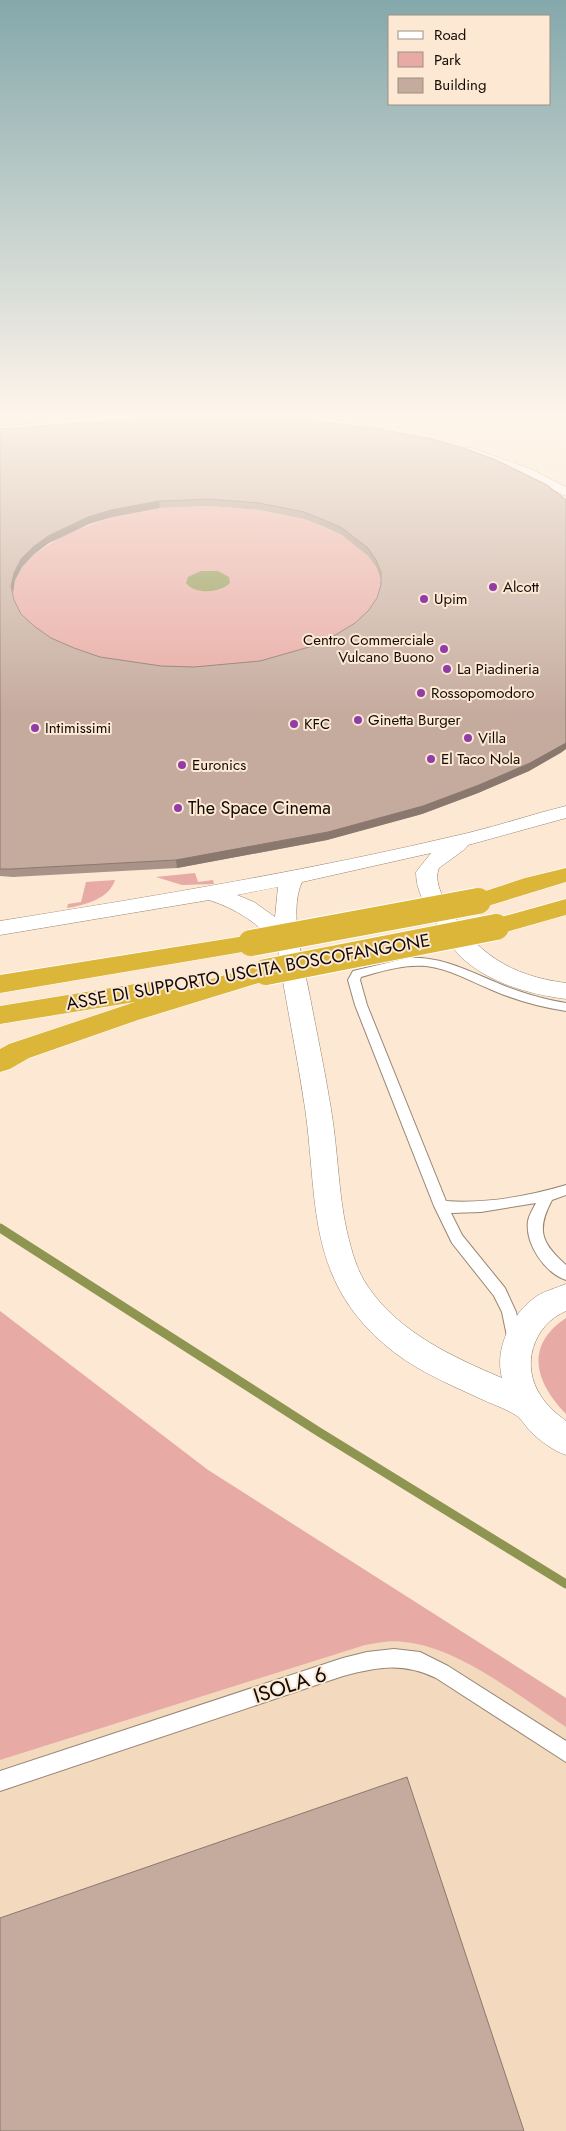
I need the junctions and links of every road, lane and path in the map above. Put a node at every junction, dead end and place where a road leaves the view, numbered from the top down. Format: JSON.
{"nodes":[{"id":1,"x":566,"y":798,"type":"edge"},
{"id":2,"x":566,"y":812,"type":"edge"},
{"id":3,"x":525,"y":822,"type":"junction"},
{"id":4,"x":471,"y":838,"type":"junction"},
{"id":5,"x":566,"y":875,"type":"edge"},
{"id":6,"x":294,"y":877,"type":"junction"},
{"id":7,"x":566,"y":888,"type":"edge"},
{"id":8,"x":210,"y":893,"type":"junction"},
{"id":9,"x":478,"y":901,"type":"junction"},
{"id":10,"x":566,"y":907,"type":"edge"},
{"id":11,"x":566,"y":918,"type":"edge"},
{"id":12,"x":496,"y":927,"type":"junction"},
{"id":13,"x":0,"y":928,"type":"edge"},
{"id":14,"x":289,"y":942,"type":"junction"},
{"id":15,"x":266,"y":972,"type":"junction"},
{"id":16,"x":0,"y":984,"type":"edge"},
{"id":17,"x":566,"y":991,"type":"edge"},
{"id":18,"x":566,"y":1007,"type":"edge"},
{"id":19,"x":0,"y":1015,"type":"edge"},
{"id":20,"x":0,"y":1062,"type":"edge"},
{"id":21,"x":566,"y":1190,"type":"edge"},
{"id":22,"x":546,"y":1196,"type":"junction"},
{"id":23,"x":441,"y":1206,"type":"junction"},
{"id":24,"x":566,"y":1274,"type":"edge"},
{"id":25,"x":566,"y":1297,"type":"edge"},
{"id":26,"x":516,"y":1349,"type":"junction"},
{"id":27,"x":529,"y":1406,"type":"junction"},
{"id":28,"x":566,"y":1440,"type":"edge"},
{"id":29,"x":566,"y":1752,"type":"edge"},
{"id":30,"x":0,"y":1781,"type":"edge"}],
"edges":[{"from":1,"to":3,"type":"street"},
{"from":2,"to":3,"type":"street"},
{"from":3,"to":4,"type":"street"},
{"from":4,"to":6,"type":"street"},
{"from":4,"to":17,"type":"street"},
{"from":5,"to":9,"type":"highway"},
{"from":6,"to":8,"type":"street"},
{"from":6,"to":14,"type":"street"},
{"from":7,"to":9,"type":"highway"},
{"from":8,"to":13,"type":"street"},
{"from":8,"to":14,"type":"street"},
{"from":9,"to":16,"type":"highway","name":"ASSE DI SUPPORTO USCITA BOSCOFANGONE","bridge":true},
{"from":10,"to":12,"type":"highway"},
{"from":11,"to":12,"type":"highway"},
{"from":12,"to":15,"type":"highway","name":"ASSE DI SUPPORTO USCITA BOSCOFANGONE","bridge":true},
{"from":14,"to":27,"type":"street"},
{"from":15,"to":19,"type":"highway","name":"ASSE DI SUPPORTO USCITA BOSCOFANGONE"},
{"from":15,"to":20,"type":"highway"},
{"from":18,"to":23,"type":"lane"},
{"from":21,"to":22,"type":"lane"},
{"from":22,"to":23,"type":"lane"},
{"from":22,"to":24,"type":"lane"},
{"from":23,"to":26,"type":"lane"},
{"from":25,"to":26,"type":"street"},
{"from":26,"to":27,"type":"street"},
{"from":27,"to":28,"type":"street"},
{"from":29,"to":30,"type":"lane","name":"ISOLA 6"}]}
